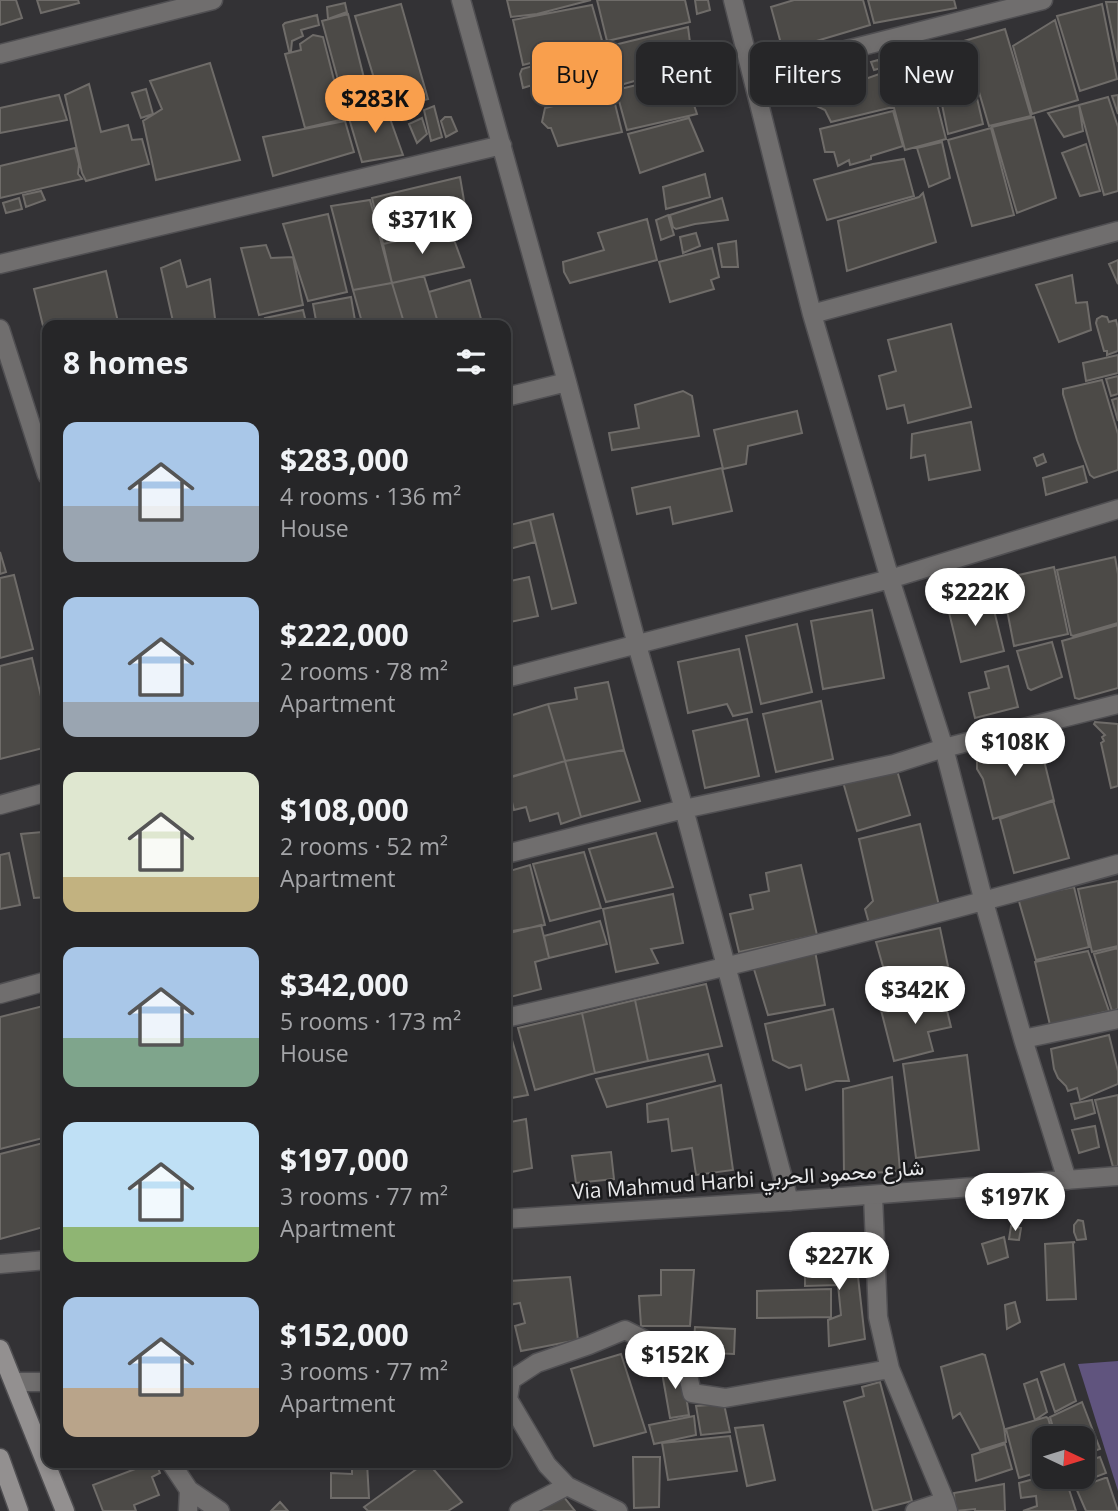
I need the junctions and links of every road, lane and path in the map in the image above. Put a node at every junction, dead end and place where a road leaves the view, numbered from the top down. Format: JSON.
{"nodes":[{"id":1,"x":213,"y":0,"type":"edge"},
{"id":2,"x":461,"y":0,"type":"edge"},
{"id":3,"x":733,"y":0,"type":"edge"},
{"id":4,"x":1043,"y":0,"type":"edge"},
{"id":5,"x":866,"y":45,"type":"edge"},
{"id":6,"x":0,"y":54,"type":"edge"},
{"id":7,"x":750,"y":66,"type":"edge"},
{"id":8,"x":760,"y":105,"type":"edge"},
{"id":9,"x":502,"y":145,"type":"junction"},
{"id":10,"x":1118,"y":232,"type":"edge"},
{"id":11,"x":0,"y":264,"type":"edge"},
{"id":12,"x":812,"y":314,"type":"junction"},
{"id":13,"x":0,"y":329,"type":"edge"},
{"id":14,"x":567,"y":382,"type":"junction"},
{"id":15,"x":511,"y":396,"type":"edge"},
{"id":16,"x":42,"y":459,"type":"edge"},
{"id":17,"x":1118,"y":509,"type":"edge"},
{"id":18,"x":890,"y":579,"type":"junction"},
{"id":19,"x":637,"y":645,"type":"junction"},
{"id":20,"x":511,"y":677,"type":"edge"},
{"id":21,"x":1118,"y":704,"type":"edge"},
{"id":22,"x":944,"y":748,"type":"junction"},
{"id":23,"x":42,"y":793,"type":"edge"},
{"id":24,"x":0,"y":806,"type":"edge"},
{"id":25,"x":684,"y":809,"type":"junction"},
{"id":26,"x":511,"y":853,"type":"edge"},
{"id":27,"x":1118,"y":864,"type":"edge"},
{"id":28,"x":984,"y":902,"type":"junction"},
{"id":29,"x":726,"y":967,"type":"junction"},
{"id":30,"x":42,"y":982,"type":"edge"},
{"id":31,"x":0,"y":994,"type":"edge"},
{"id":32,"x":511,"y":1017,"type":"edge"},
{"id":33,"x":1118,"y":1019,"type":"edge"},
{"id":34,"x":1023,"y":1039,"type":"junction"},
{"id":35,"x":1118,"y":1176,"type":"edge"},
{"id":36,"x":1067,"y":1180,"type":"junction"},
{"id":37,"x":873,"y":1195,"type":"junction"},
{"id":38,"x":789,"y":1200,"type":"junction"},
{"id":39,"x":511,"y":1219,"type":"edge"},
{"id":40,"x":42,"y":1260,"type":"edge"},
{"id":41,"x":0,"y":1264,"type":"edge"},
{"id":42,"x":0,"y":1349,"type":"edge"},
{"id":43,"x":890,"y":1369,"type":"junction"},
{"id":44,"x":511,"y":1380,"type":"edge"},
{"id":45,"x":14,"y":1382,"type":"junction"},
{"id":46,"x":42,"y":1382,"type":"edge"},
{"id":47,"x":511,"y":1406,"type":"edge"},
{"id":48,"x":42,"y":1453,"type":"edge"},
{"id":49,"x":0,"y":1458,"type":"edge"},
{"id":50,"x":48,"y":1468,"type":"edge"},
{"id":51,"x":174,"y":1468,"type":"edge"},
{"id":52,"x":567,"y":1486,"type":"junction"},
{"id":53,"x":189,"y":1490,"type":"junction"},
{"id":54,"x":947,"y":1506,"type":"edge"},
{"id":55,"x":19,"y":1511,"type":"edge"},
{"id":56,"x":65,"y":1511,"type":"edge"},
{"id":57,"x":188,"y":1511,"type":"edge"},
{"id":58,"x":220,"y":1511,"type":"edge"},
{"id":59,"x":519,"y":1511,"type":"edge"},
{"id":60,"x":618,"y":1511,"type":"edge"},
{"id":61,"x":915,"y":1511,"type":"edge"}],
"edges":[{"from":1,"to":6,"type":"street"},
{"from":2,"to":9,"type":"street"},
{"from":3,"to":7,"type":"street"},
{"from":4,"to":5,"type":"street"},
{"from":8,"to":12,"type":"street"},
{"from":9,"to":11,"type":"street"},
{"from":9,"to":14,"type":"street"},
{"from":10,"to":12,"type":"street"},
{"from":12,"to":18,"type":"street"},
{"from":13,"to":16,"type":"street"},
{"from":14,"to":15,"type":"street"},
{"from":14,"to":19,"type":"street"},
{"from":17,"to":18,"type":"street"},
{"from":18,"to":19,"type":"street"},
{"from":18,"to":22,"type":"street"},
{"from":19,"to":20,"type":"street"},
{"from":19,"to":25,"type":"street"},
{"from":21,"to":22,"type":"street"},
{"from":22,"to":25,"type":"street"},
{"from":22,"to":28,"type":"street"},
{"from":23,"to":24,"type":"street"},
{"from":25,"to":26,"type":"street"},
{"from":25,"to":29,"type":"street"},
{"from":27,"to":28,"type":"street"},
{"from":28,"to":29,"type":"street"},
{"from":28,"to":34,"type":"street"},
{"from":29,"to":32,"type":"street"},
{"from":29,"to":38,"type":"street"},
{"from":30,"to":31,"type":"street"},
{"from":33,"to":34,"type":"street"},
{"from":34,"to":36,"type":"street"},
{"from":35,"to":36,"type":"street","name":"Via Mahmud Harbi شارع محمود الحربي"},
{"from":36,"to":37,"type":"street","name":"Via Mahmud Harbi شارع محمود الحربي"},
{"from":37,"to":38,"type":"street","name":"Via Mahmud Harbi شارع محمود الحربي"},
{"from":37,"to":43,"type":"street"},
{"from":38,"to":39,"type":"street","name":"Via Mahmud Harbi شارع محمود الحربي"},
{"from":40,"to":41,"type":"street"},
{"from":42,"to":45,"type":"main road"},
{"from":43,"to":44,"type":"street"},
{"from":43,"to":54,"type":"street"},
{"from":45,"to":46,"type":"street"},
{"from":45,"to":48,"type":"main road"},
{"from":47,"to":52,"type":"street"},
{"from":49,"to":55,"type":"main road"},
{"from":50,"to":56,"type":"main road"},
{"from":51,"to":53,"type":"street"},
{"from":52,"to":59,"type":"street"},
{"from":52,"to":60,"type":"street"},
{"from":53,"to":57,"type":"street"},
{"from":53,"to":58,"type":"street"},
{"from":54,"to":61,"type":"street"}]}
